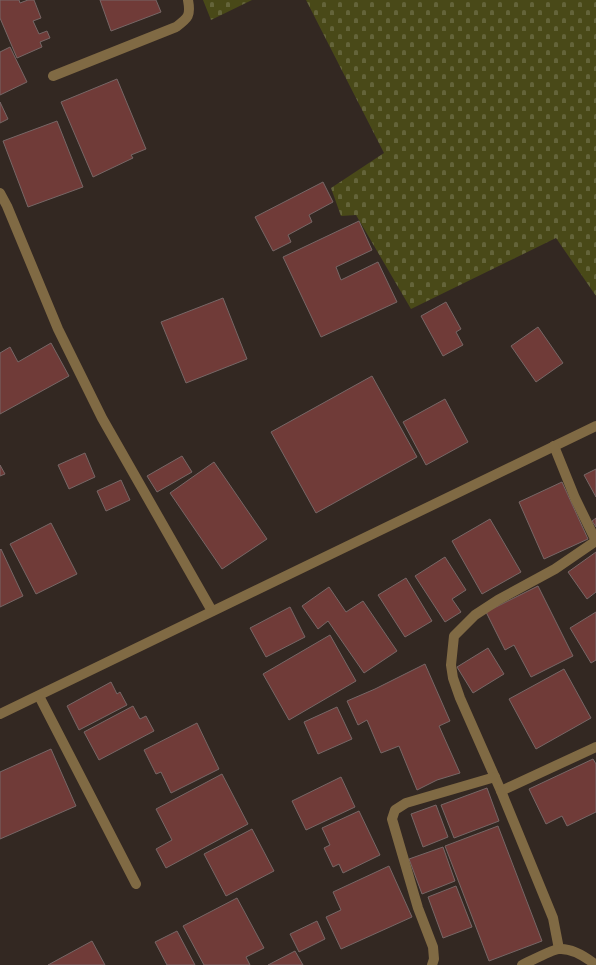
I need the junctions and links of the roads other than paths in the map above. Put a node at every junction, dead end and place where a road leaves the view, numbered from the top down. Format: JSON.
{"nodes":[{"id":1,"x":188,"y":0,"type":"edge"},
{"id":2,"x":53,"y":76,"type":"dead end"},
{"id":3,"x":0,"y":193,"type":"edge"},
{"id":4,"x":596,"y":426,"type":"edge"},
{"id":5,"x":554,"y":446,"type":"junction"},
{"id":6,"x":212,"y":611,"type":"junction"},
{"id":7,"x":39,"y":696,"type":"junction"},
{"id":8,"x":0,"y":714,"type":"edge"},
{"id":9,"x":596,"y":747,"type":"edge"},
{"id":10,"x":495,"y":776,"type":"junction"},
{"id":11,"x":501,"y":791,"type":"junction"},
{"id":12,"x":136,"y":884,"type":"dead end"},
{"id":13,"x":559,"y":949,"type":"junction"},
{"id":14,"x":432,"y":965,"type":"edge"},
{"id":15,"x":522,"y":965,"type":"edge"},
{"id":16,"x":596,"y":965,"type":"edge"}],
"edges":[{"from":1,"to":2,"type":"street"},
{"from":3,"to":6,"type":"street"},
{"from":4,"to":5,"type":"street"},
{"from":5,"to":6,"type":"street"},
{"from":5,"to":10,"type":"street"},
{"from":6,"to":7,"type":"street"},
{"from":7,"to":8,"type":"street"},
{"from":7,"to":12,"type":"street"},
{"from":9,"to":11,"type":"street"},
{"from":10,"to":11,"type":"street"},
{"from":10,"to":14,"type":"street"},
{"from":11,"to":13,"type":"street"},
{"from":13,"to":15,"type":"street"},
{"from":13,"to":16,"type":"street"}]}
